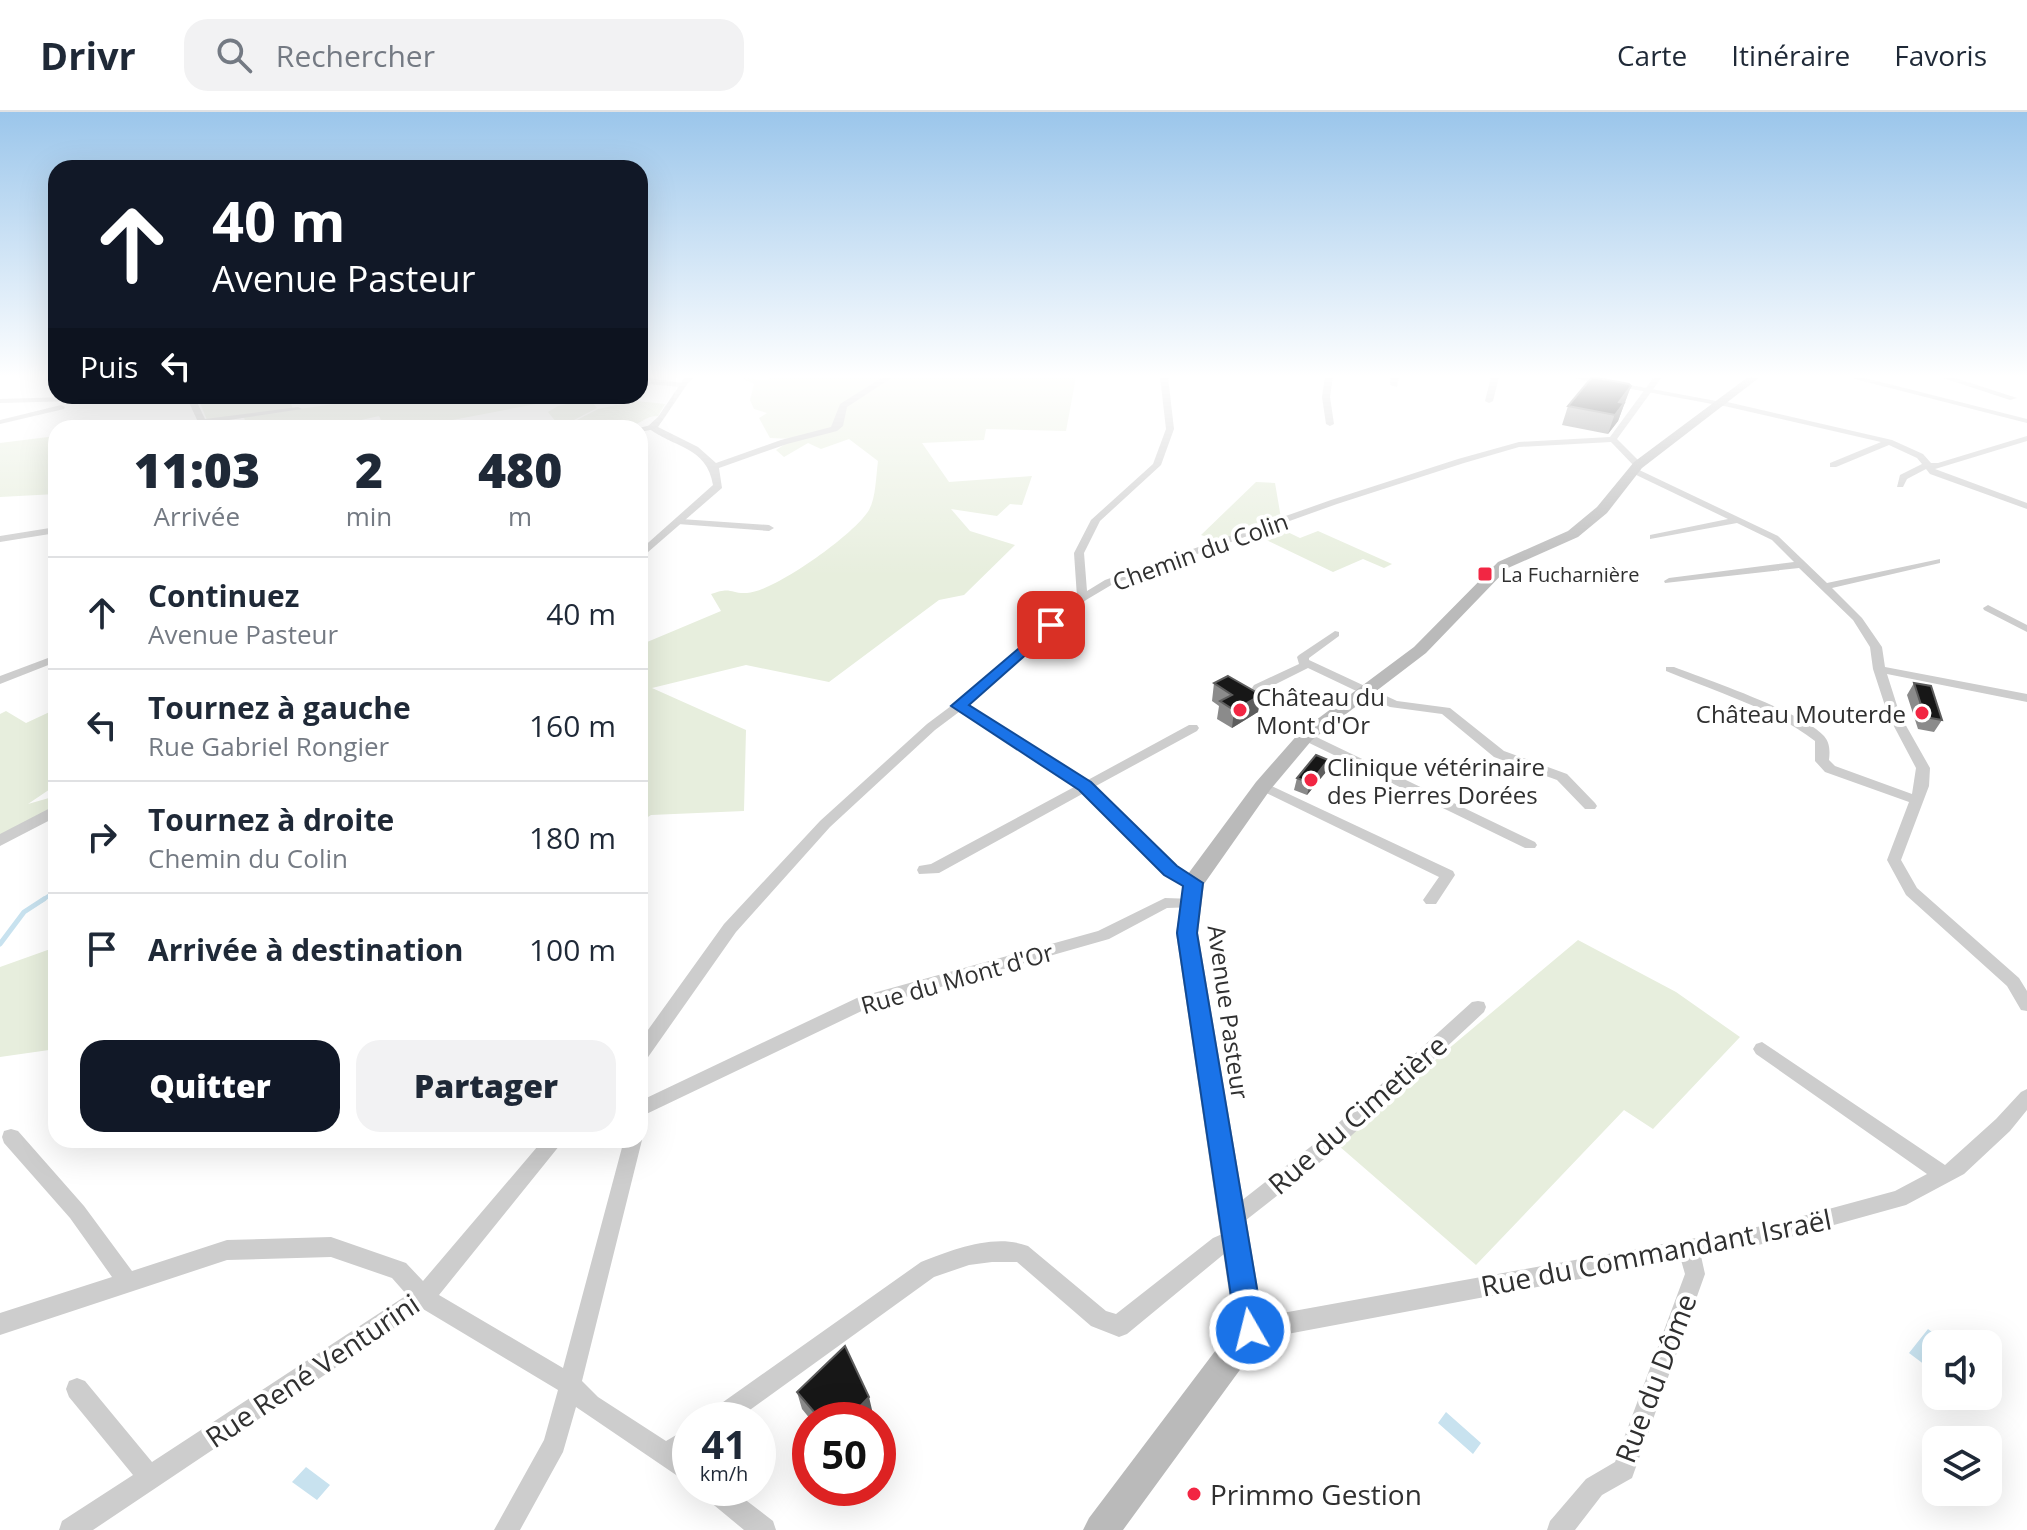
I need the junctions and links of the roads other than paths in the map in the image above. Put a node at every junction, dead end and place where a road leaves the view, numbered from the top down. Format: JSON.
{"nodes":[{"id":1,"x":684,"y":443,"type":"edge"},
{"id":2,"x":788,"y":443,"type":"edge"},
{"id":3,"x":1165,"y":443,"type":"edge"},
{"id":4,"x":1548,"y":443,"type":"edge"},
{"id":5,"x":1616,"y":443,"type":"edge"},
{"id":6,"x":1668,"y":443,"type":"edge"},
{"id":7,"x":1886,"y":443,"type":"edge"},
{"id":8,"x":1892,"y":443,"type":"edge"},
{"id":9,"x":2011,"y":443,"type":"edge"},
{"id":10,"x":1833,"y":465,"type":"dead end"},
{"id":11,"x":1926,"y":466,"type":"junction"},
{"id":12,"x":713,"y":467,"type":"junction"},
{"id":13,"x":1636,"y":467,"type":"junction"},
{"id":14,"x":1900,"y":485,"type":"dead end"},
{"id":15,"x":2027,"y":506,"type":"edge"},
{"id":16,"x":1739,"y":520,"type":"junction"},
{"id":17,"x":681,"y":522,"type":"junction"},
{"id":18,"x":761,"y":528,"type":"dead end"},
{"id":19,"x":48,"y":531,"type":"edge"},
{"id":20,"x":1653,"y":537,"type":"dead end"},
{"id":21,"x":0,"y":539,"type":"edge"},
{"id":22,"x":648,"y":549,"type":"edge"},
{"id":23,"x":1936,"y":561,"type":"dead end"},
{"id":24,"x":1803,"y":564,"type":"junction"},
{"id":25,"x":1669,"y":581,"type":"dead end"},
{"id":26,"x":1826,"y":586,"type":"junction"},
{"id":27,"x":1082,"y":598,"type":"junction"},
{"id":28,"x":1988,"y":608,"type":"dead end"},
{"id":29,"x":2027,"y":629,"type":"edge"},
{"id":30,"x":1335,"y":634,"type":"dead end"},
{"id":31,"x":48,"y":661,"type":"edge"},
{"id":32,"x":1308,"y":664,"type":"junction"},
{"id":33,"x":1670,"y":669,"type":"dead end"},
{"id":34,"x":1879,"y":669,"type":"junction"},
{"id":35,"x":0,"y":680,"type":"edge"},
{"id":36,"x":1258,"y":688,"type":"dead end"},
{"id":37,"x":1364,"y":691,"type":"junction"},
{"id":38,"x":2027,"y":698,"type":"edge"},
{"id":39,"x":959,"y":706,"type":"junction"},
{"id":40,"x":1193,"y":728,"type":"dead end"},
{"id":41,"x":1306,"y":736,"type":"junction"},
{"id":42,"x":1085,"y":786,"type":"junction"},
{"id":43,"x":1263,"y":786,"type":"junction"},
{"id":44,"x":1916,"y":800,"type":"junction"},
{"id":45,"x":1590,"y":806,"type":"dead end"},
{"id":46,"x":48,"y":814,"type":"edge"},
{"id":47,"x":0,"y":841,"type":"edge"},
{"id":48,"x":1530,"y":845,"type":"dead end"},
{"id":49,"x":924,"y":870,"type":"dead end"},
{"id":50,"x":1192,"y":893,"type":"junction"},
{"id":51,"x":1431,"y":900,"type":"dead end"},
{"id":52,"x":2020,"y":987,"type":"edge"},
{"id":53,"x":2027,"y":1005,"type":"edge"},
{"id":54,"x":1478,"y":1007,"type":"dead end"},
{"id":55,"x":648,"y":1044,"type":"edge"},
{"id":56,"x":1762,"y":1049,"type":"dead end"},
{"id":57,"x":2027,"y":1097,"type":"edge"},
{"id":58,"x":648,"y":1106,"type":"edge"},
{"id":59,"x":11,"y":1137,"type":"dead end"},
{"id":60,"x":548,"y":1148,"type":"edge"},
{"id":61,"x":631,"y":1148,"type":"edge"},
{"id":62,"x":1944,"y":1175,"type":"junction"},
{"id":63,"x":1236,"y":1231,"type":"junction"},
{"id":64,"x":1689,"y":1248,"type":"junction"},
{"id":65,"x":128,"y":1282,"type":"junction"},
{"id":66,"x":423,"y":1297,"type":"junction"},
{"id":67,"x":0,"y":1324,"type":"edge"},
{"id":68,"x":1250,"y":1330,"type":"junction"},
{"id":69,"x":569,"y":1384,"type":"junction"},
{"id":70,"x":77,"y":1389,"type":"dead end"},
{"id":71,"x":742,"y":1402,"type":"edge"},
{"id":72,"x":672,"y":1451,"type":"edge"},
{"id":73,"x":668,"y":1454,"type":"junction"},
{"id":74,"x":672,"y":1457,"type":"edge"},
{"id":75,"x":150,"y":1478,"type":"junction"},
{"id":76,"x":734,"y":1506,"type":"edge"},
{"id":77,"x":71,"y":1530,"type":"edge"},
{"id":78,"x":506,"y":1530,"type":"edge"},
{"id":79,"x":764,"y":1530,"type":"edge"},
{"id":80,"x":1101,"y":1530,"type":"edge"},
{"id":81,"x":1559,"y":1530,"type":"edge"}],
"edges":[{"from":1,"to":12,"type":"street"},
{"from":2,"to":12,"type":"street"},
{"from":3,"to":27,"type":"street"},
{"from":4,"to":27,"type":"street","name":"Chemin du Colin"},
{"from":5,"to":13,"type":"street"},
{"from":6,"to":13,"type":"main road"},
{"from":7,"to":10,"type":"street"},
{"from":8,"to":11,"type":"street"},
{"from":9,"to":11,"type":"street"},
{"from":11,"to":14,"type":"street"},
{"from":11,"to":15,"type":"street"},
{"from":12,"to":17,"type":"street"},
{"from":13,"to":16,"type":"street"},
{"from":13,"to":37,"type":"main road"},
{"from":16,"to":20,"type":"street"},
{"from":16,"to":24,"type":"street"},
{"from":17,"to":18,"type":"street"},
{"from":17,"to":22,"type":"street"},
{"from":19,"to":21,"type":"street"},
{"from":23,"to":26,"type":"street"},
{"from":24,"to":25,"type":"street"},
{"from":24,"to":26,"type":"street"},
{"from":26,"to":34,"type":"street"},
{"from":27,"to":39,"type":"street","name":"Chemin du Colin"},
{"from":28,"to":29,"type":"street"},
{"from":30,"to":32,"type":"street"},
{"from":31,"to":35,"type":"street"},
{"from":32,"to":36,"type":"street"},
{"from":32,"to":37,"type":"street"},
{"from":33,"to":44,"type":"street"},
{"from":34,"to":38,"type":"street"},
{"from":34,"to":44,"type":"street"},
{"from":37,"to":41,"type":"main road"},
{"from":37,"to":45,"type":"street"},
{"from":39,"to":42,"type":"street"},
{"from":39,"to":55,"type":"street","name":"Chemin du Colin"},
{"from":40,"to":42,"type":"street"},
{"from":41,"to":43,"type":"main road"},
{"from":41,"to":48,"type":"street"},
{"from":42,"to":49,"type":"street"},
{"from":42,"to":50,"type":"street"},
{"from":43,"to":50,"type":"main road"},
{"from":43,"to":51,"type":"street"},
{"from":44,"to":52,"type":"street"},
{"from":46,"to":47,"type":"street"},
{"from":50,"to":58,"type":"street","name":"Rue du Mont d'Or"},
{"from":50,"to":63,"type":"main road","name":"Avenue Pasteur"},
{"from":52,"to":53,"type":"street"},
{"from":54,"to":63,"type":"street","name":"Rue du Cimetière"},
{"from":56,"to":62,"type":"street"},
{"from":57,"to":62,"type":"street","name":"Rue du Commandant Israël"},
{"from":59,"to":65,"type":"street"},
{"from":60,"to":66,"type":"street","name":"Rue René Venturini"},
{"from":61,"to":69,"type":"street"},
{"from":62,"to":64,"type":"street","name":"Rue du Commandant Israël"},
{"from":63,"to":68,"type":"main road","name":"Avenue Pasteur"},
{"from":63,"to":71,"type":"street","name":"Rue du Cimetière"},
{"from":64,"to":68,"type":"street","name":"Rue du Commandant Israël"},
{"from":64,"to":81,"type":"street","name":"Rue du Dôme"},
{"from":65,"to":66,"type":"street"},
{"from":65,"to":67,"type":"street"},
{"from":66,"to":69,"type":"street"},
{"from":66,"to":75,"type":"street","name":"Rue René Venturini"},
{"from":68,"to":80,"type":"main road"},
{"from":69,"to":73,"type":"street"},
{"from":69,"to":78,"type":"street"},
{"from":70,"to":75,"type":"street"},
{"from":72,"to":73,"type":"street"},
{"from":73,"to":74,"type":"street"},
{"from":75,"to":77,"type":"street","name":"Rue René Venturini"},
{"from":76,"to":79,"type":"street"}]}
